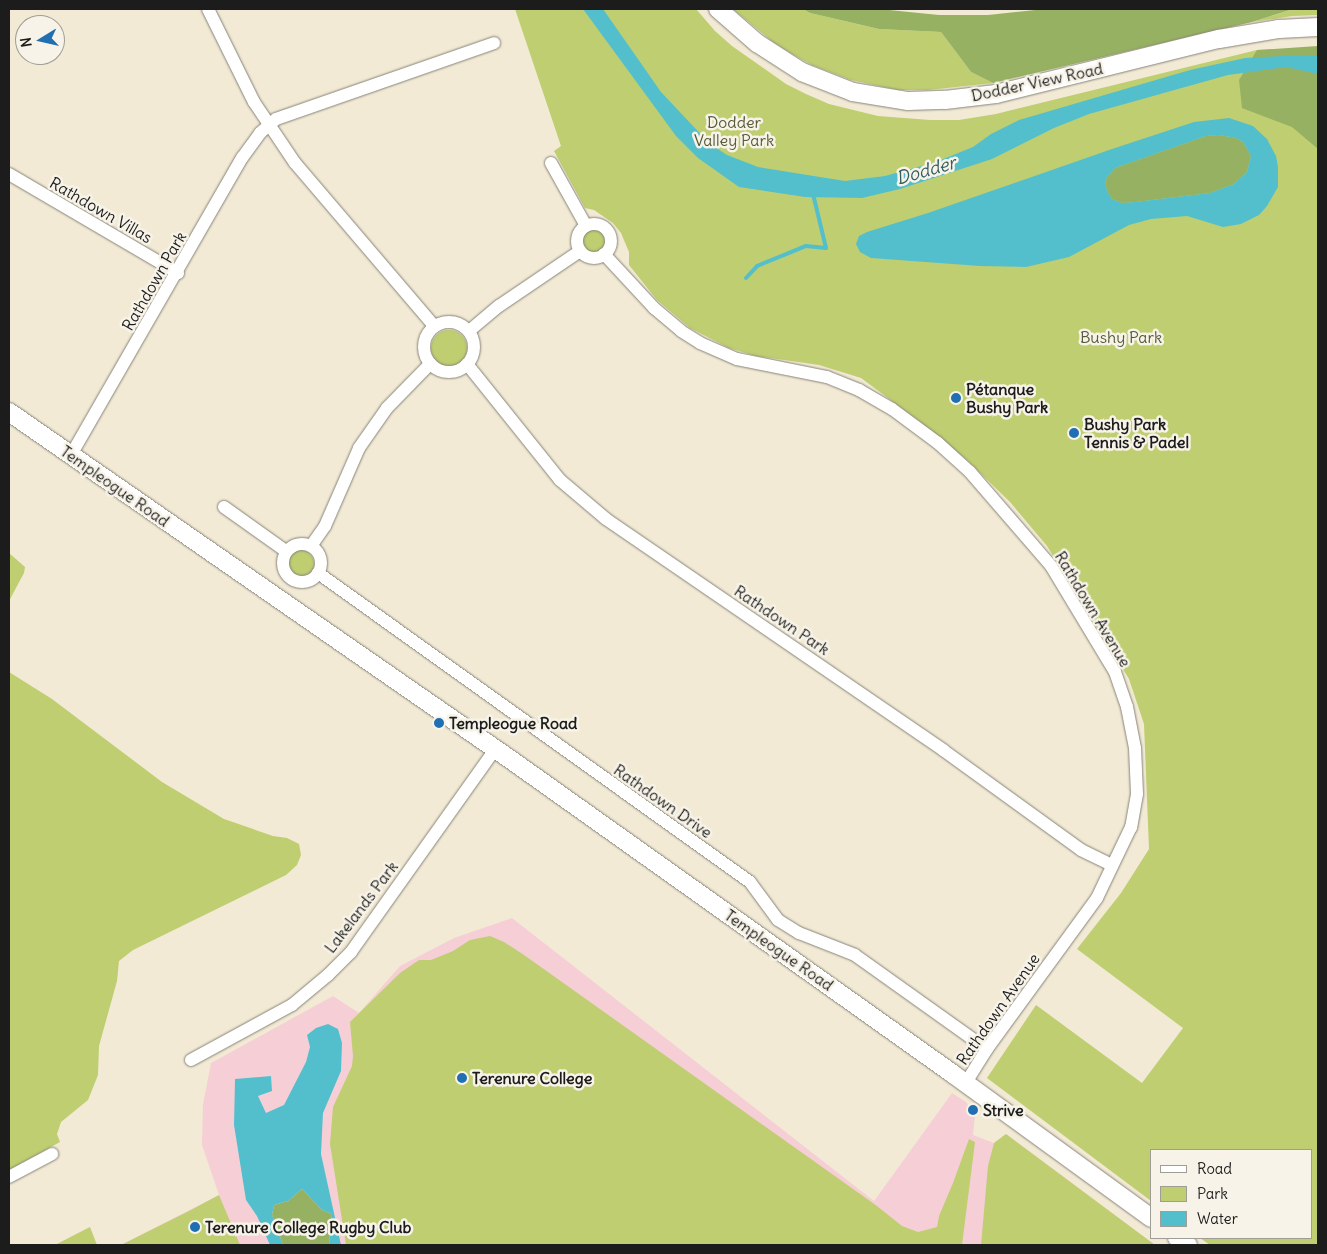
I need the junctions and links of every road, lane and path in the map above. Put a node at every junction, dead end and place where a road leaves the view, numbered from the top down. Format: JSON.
{"nodes":[{"id":1,"x":208,"y":9,"type":"edge"},
{"id":2,"x":718,"y":9,"type":"edge"},
{"id":3,"x":1318,"y":27,"type":"edge"},
{"id":4,"x":494,"y":43,"type":"dead end"},
{"id":5,"x":268,"y":125,"type":"junction"},
{"id":6,"x":551,"y":163,"type":"dead end"},
{"id":7,"x":9,"y":174,"type":"edge"},
{"id":8,"x":586,"y":226,"type":"junction"},
{"id":9,"x":580,"y":251,"type":"junction"},
{"id":10,"x":604,"y":254,"type":"junction"},
{"id":11,"x":178,"y":273,"type":"junction"},
{"id":12,"x":434,"y":326,"type":"junction"},
{"id":13,"x":469,"y":331,"type":"junction"},
{"id":14,"x":430,"y":364,"type":"junction"},
{"id":15,"x":467,"y":364,"type":"junction"},
{"id":16,"x":9,"y":412,"type":"edge"},
{"id":17,"x":71,"y":455,"type":"junction"},
{"id":18,"x":224,"y":508,"type":"dead end"},
{"id":19,"x":311,"y":546,"type":"junction"},
{"id":20,"x":286,"y":551,"type":"junction"},
{"id":21,"x":318,"y":573,"type":"junction"},
{"id":22,"x":495,"y":749,"type":"junction"},
{"id":23,"x":1112,"y":865,"type":"junction"},
{"id":24,"x":987,"y":1050,"type":"junction"},
{"id":25,"x":191,"y":1060,"type":"dead end"},
{"id":26,"x":966,"y":1083,"type":"junction"},
{"id":27,"x":52,"y":1154,"type":"dead end"},
{"id":28,"x":9,"y":1177,"type":"edge"},
{"id":29,"x":1150,"y":1217,"type":"edge"}],
"edges":[{"from":1,"to":5,"type":"street"},
{"from":2,"to":3,"type":"main road","name":"Dodder View Road"},
{"from":4,"to":5,"type":"street","name":"Rathdown Park"},
{"from":5,"to":11,"type":"street","name":"Rathdown Park"},
{"from":5,"to":12,"type":"street"},
{"from":6,"to":8,"type":"street"},
{"from":7,"to":11,"type":"street","name":"Rathdown Villas"},
{"from":8,"to":9,"type":"street"},
{"from":8,"to":10,"type":"street"},
{"from":9,"to":10,"type":"street"},
{"from":9,"to":13,"type":"street"},
{"from":10,"to":23,"type":"street","name":"Rathdown Avenue"},
{"from":11,"to":17,"type":"street","name":"Rathdown Park"},
{"from":12,"to":13,"type":"street"},
{"from":12,"to":14,"type":"street"},
{"from":13,"to":15,"type":"street"},
{"from":14,"to":15,"type":"street"},
{"from":14,"to":19,"type":"street"},
{"from":15,"to":23,"type":"street","name":"Rathdown Park"},
{"from":16,"to":17,"type":"main road","name":"Templeogue Road"},
{"from":17,"to":22,"type":"main road","name":"Templeogue Road"},
{"from":18,"to":20,"type":"street"},
{"from":19,"to":20,"type":"street"},
{"from":19,"to":21,"type":"street"},
{"from":20,"to":21,"type":"street"},
{"from":21,"to":24,"type":"street","name":"Rathdown Drive"},
{"from":22,"to":25,"type":"street","name":"Lakelands Park"},
{"from":22,"to":26,"type":"main road","name":"Templeogue Road"},
{"from":23,"to":24,"type":"street","name":"Rathdown Avenue"},
{"from":24,"to":26,"type":"street","name":"Rathdown Avenue"},
{"from":26,"to":29,"type":"main road","name":"Templeogue Road"},
{"from":27,"to":28,"type":"street"}]}
